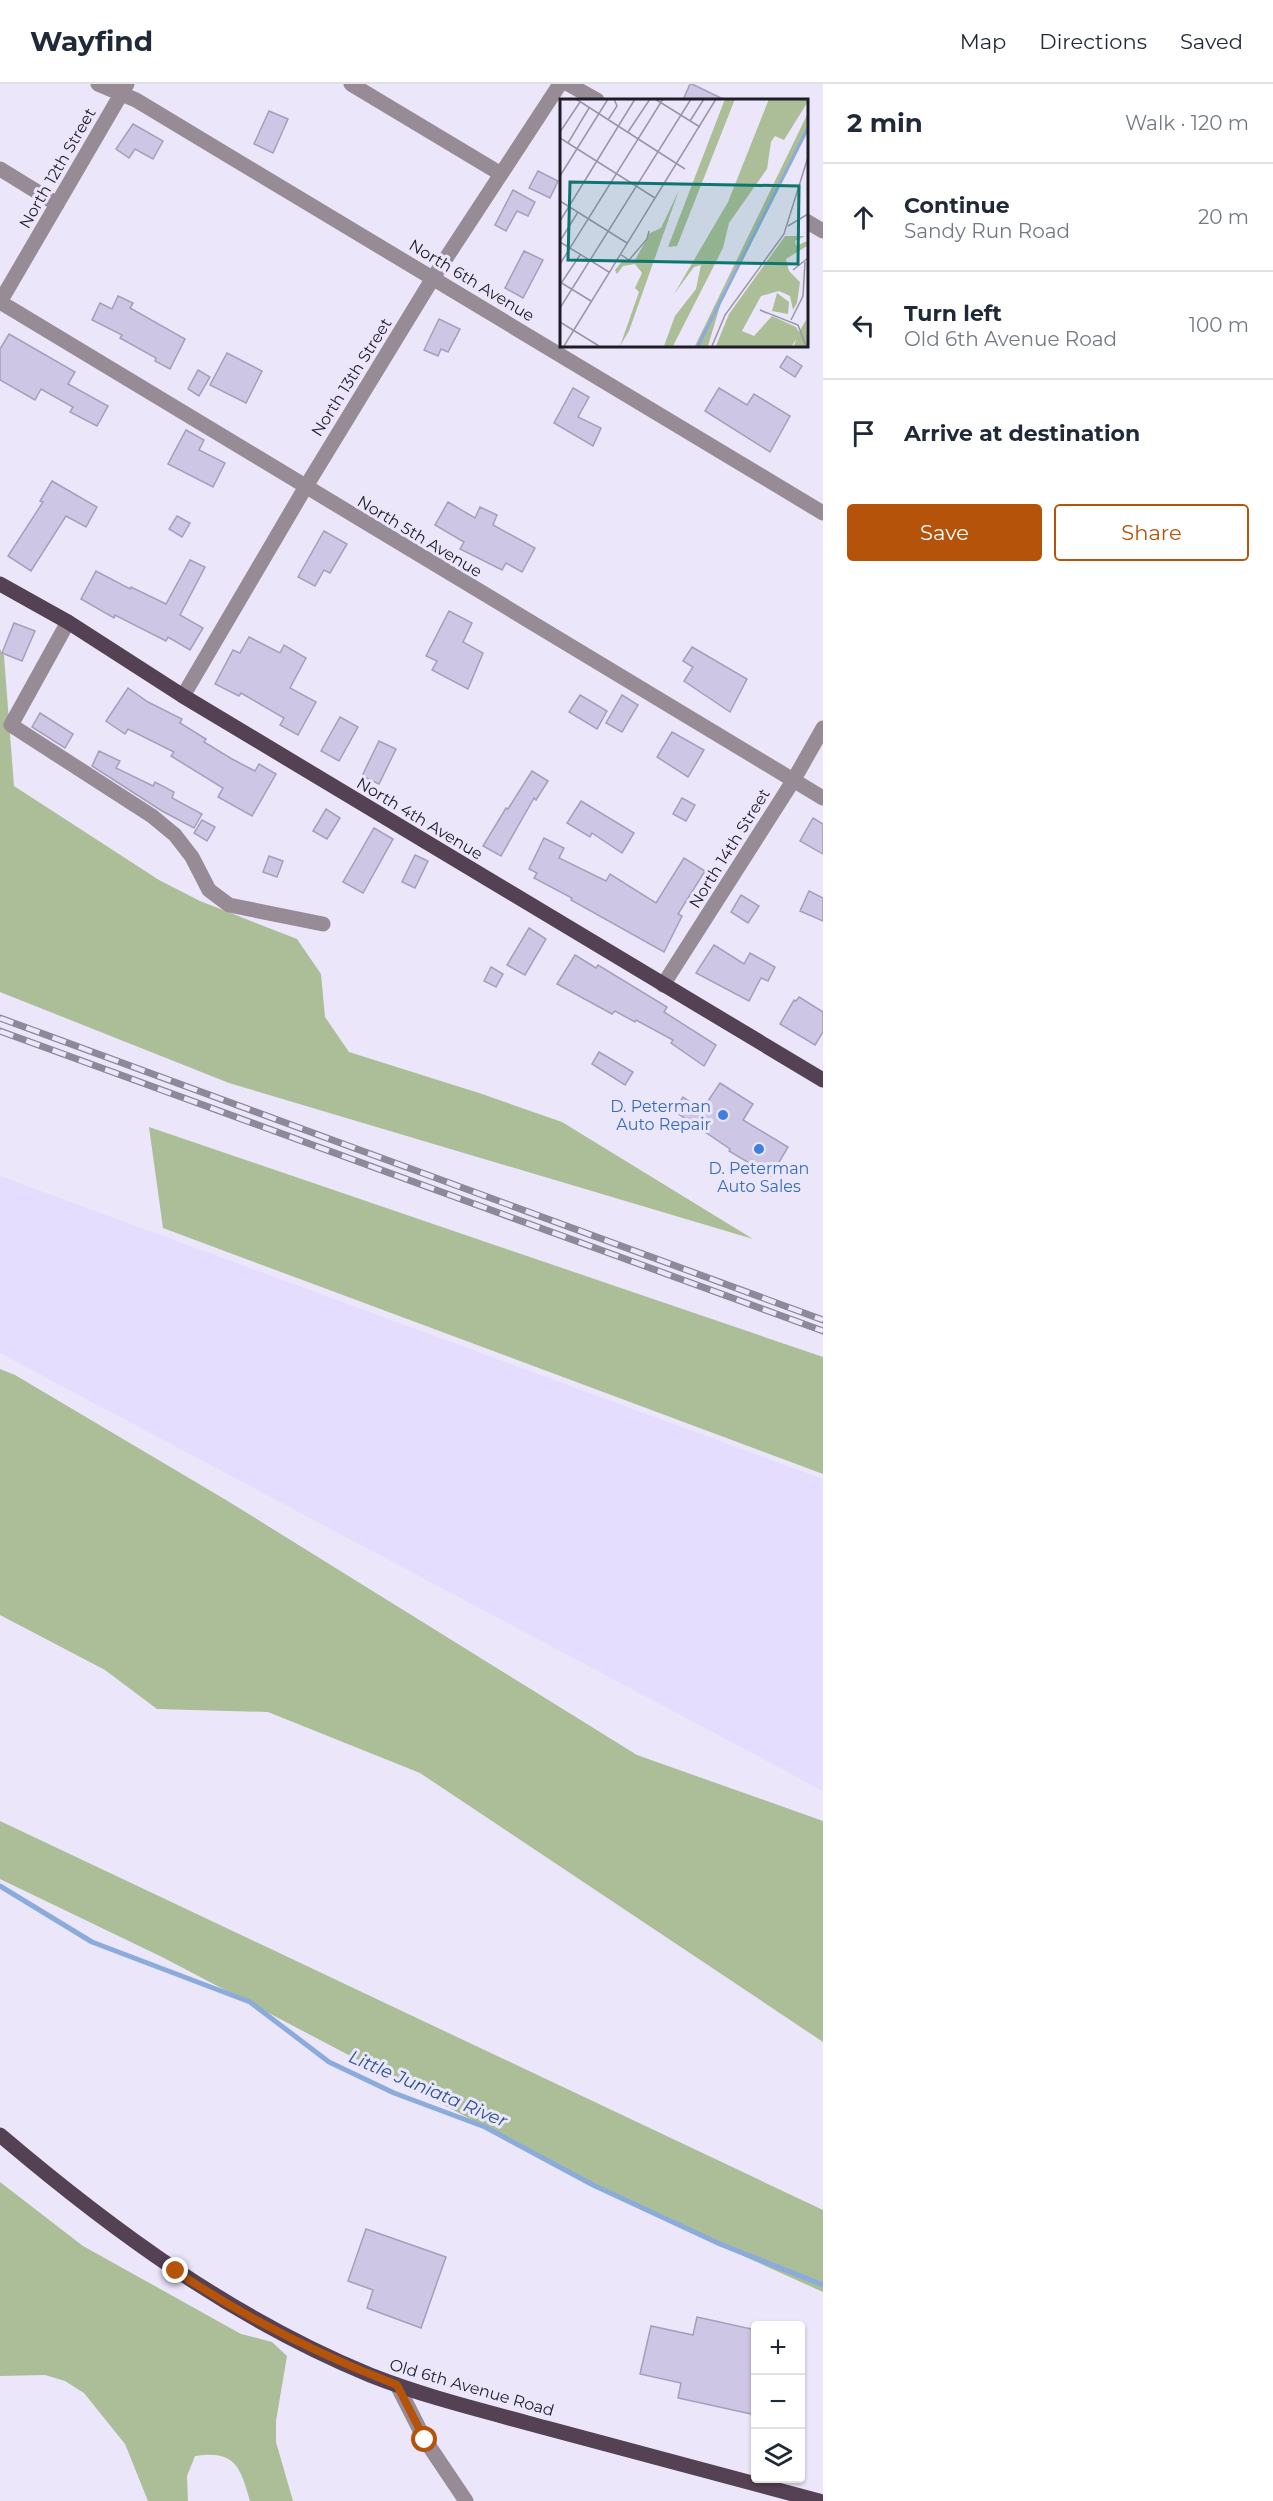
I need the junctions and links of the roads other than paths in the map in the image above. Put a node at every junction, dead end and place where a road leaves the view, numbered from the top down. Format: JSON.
{"nodes":[{"id":1,"x":98,"y":84,"type":"edge"},
{"id":2,"x":351,"y":84,"type":"edge"},
{"id":3,"x":560,"y":84,"type":"edge"},
{"id":4,"x":568,"y":84,"type":"edge"},
{"id":5,"x":124,"y":89,"type":"edge"},
{"id":6,"x":595,"y":99,"type":"edge"},
{"id":7,"x":0,"y":169,"type":"edge"},
{"id":8,"x":501,"y":174,"type":"junction"},
{"id":9,"x":57,"y":204,"type":"junction"},
{"id":10,"x":808,"y":222,"type":"edge"},
{"id":11,"x":823,"y":231,"type":"edge"},
{"id":12,"x":434,"y":278,"type":"junction"},
{"id":13,"x":0,"y":302,"type":"edge"},
{"id":14,"x":305,"y":488,"type":"junction"},
{"id":15,"x":823,"y":513,"type":"edge"},
{"id":16,"x":0,"y":584,"type":"edge"},
{"id":17,"x":68,"y":622,"type":"junction"},
{"id":18,"x":183,"y":696,"type":"junction"},
{"id":19,"x":823,"y":728,"type":"edge"},
{"id":20,"x":793,"y":781,"type":"junction"},
{"id":21,"x":823,"y":798,"type":"edge"},
{"id":22,"x":323,"y":924,"type":"dead end"},
{"id":23,"x":663,"y":985,"type":"junction"},
{"id":24,"x":823,"y":1080,"type":"edge"},
{"id":25,"x":0,"y":2134,"type":"edge"},
{"id":26,"x":397,"y":2385,"type":"junction"},
{"id":27,"x":466,"y":2501,"type":"edge"},
{"id":28,"x":819,"y":2501,"type":"edge"}],
"edges":[{"from":1,"to":5,"type":"street","name":"North 6th Avenue"},
{"from":2,"to":8,"type":"street"},
{"from":3,"to":8,"type":"street","name":"North 13th Street"},
{"from":4,"to":6,"type":"street"},
{"from":5,"to":9,"type":"street","name":"North 12th Street"},
{"from":5,"to":12,"type":"street","name":"North 6th Avenue"},
{"from":7,"to":9,"type":"street"},
{"from":8,"to":12,"type":"street","name":"North 13th Street"},
{"from":9,"to":13,"type":"street","name":"North 12th Street"},
{"from":10,"to":11,"type":"street"},
{"from":12,"to":14,"type":"street","name":"North 13th Street"},
{"from":12,"to":15,"type":"street","name":"North 6th Avenue"},
{"from":13,"to":14,"type":"street","name":"North 5th Avenue"},
{"from":14,"to":18,"type":"street","name":"North 13th Street"},
{"from":14,"to":20,"type":"street","name":"North 5th Avenue"},
{"from":16,"to":17,"type":"main road","name":"North 4th Avenue"},
{"from":17,"to":18,"type":"main road","name":"North 4th Avenue"},
{"from":17,"to":22,"type":"street"},
{"from":18,"to":23,"type":"main road","name":"North 4th Avenue"},
{"from":19,"to":20,"type":"street","name":"North 14th Street"},
{"from":20,"to":21,"type":"street","name":"North 5th Avenue"},
{"from":20,"to":23,"type":"street","name":"North 14th Street"},
{"from":23,"to":24,"type":"main road","name":"North 4th Avenue"},
{"from":25,"to":26,"type":"main road","name":"Old 6th Avenue Road"},
{"from":26,"to":27,"type":"street"},
{"from":26,"to":28,"type":"main road","name":"Old 6th Avenue Road"}]}
